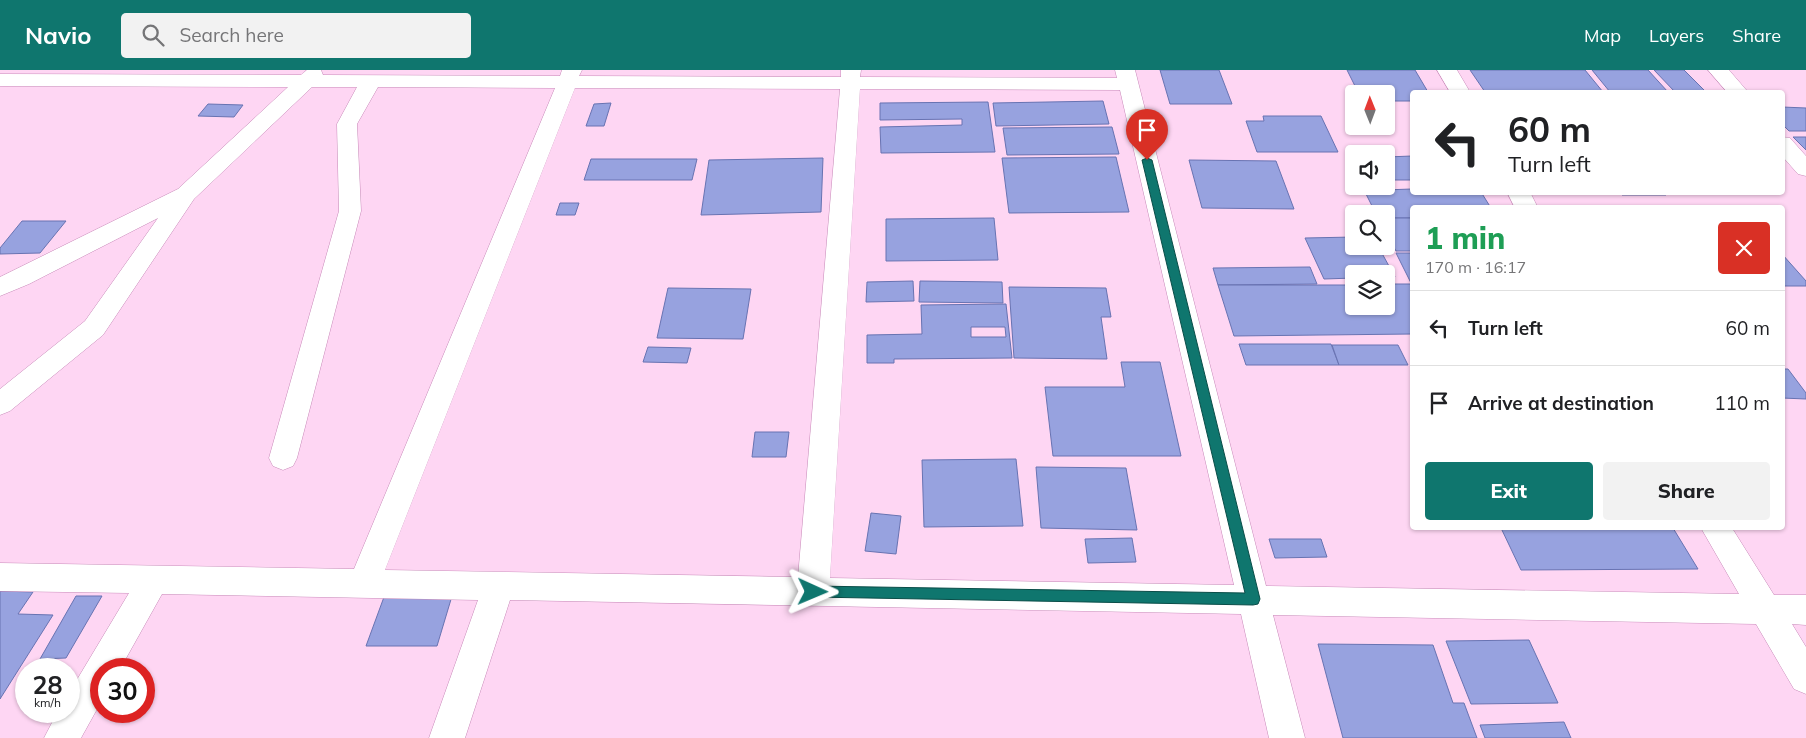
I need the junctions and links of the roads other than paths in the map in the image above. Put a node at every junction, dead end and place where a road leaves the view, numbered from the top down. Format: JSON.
{"nodes":[{"id":1,"x":1447,"y":70,"type":"edge"},
{"id":2,"x":1718,"y":70,"type":"edge"},
{"id":3,"x":313,"y":76,"type":"edge"},
{"id":4,"x":569,"y":76,"type":"edge"},
{"id":5,"x":851,"y":77,"type":"edge"},
{"id":6,"x":1127,"y":77,"type":"edge"},
{"id":7,"x":0,"y":80,"type":"edge"},
{"id":8,"x":370,"y":82,"type":"junction"},
{"id":9,"x":1459,"y":90,"type":"edge"},
{"id":10,"x":1736,"y":90,"type":"edge"},
{"id":11,"x":1785,"y":146,"type":"edge"},
{"id":12,"x":1806,"y":169,"type":"edge"},
{"id":13,"x":186,"y":194,"type":"junction"},
{"id":14,"x":0,"y":287,"type":"edge"},
{"id":15,"x":0,"y":404,"type":"edge"},
{"id":16,"x":283,"y":458,"type":"dead end"},
{"id":17,"x":1717,"y":530,"type":"edge"},
{"id":18,"x":0,"y":577,"type":"edge"},
{"id":19,"x":154,"y":579,"type":"junction"},
{"id":20,"x":364,"y":583,"type":"junction"},
{"id":21,"x":499,"y":586,"type":"junction"},
{"id":22,"x":813,"y":592,"type":"junction"},
{"id":23,"x":1253,"y":599,"type":"junction"},
{"id":24,"x":1764,"y":609,"type":"junction"},
{"id":25,"x":1806,"y":610,"type":"edge"},
{"id":26,"x":109,"y":658,"type":"edge"},
{"id":27,"x":1806,"y":678,"type":"edge"},
{"id":28,"x":90,"y":690,"type":"edge"},
{"id":29,"x":62,"y":738,"type":"edge"},
{"id":30,"x":447,"y":738,"type":"edge"},
{"id":31,"x":1287,"y":738,"type":"edge"}],
"edges":[{"from":1,"to":9,"type":"street"},
{"from":2,"to":10,"type":"street"},
{"from":3,"to":7,"type":"street"},
{"from":3,"to":8,"type":"street"},
{"from":3,"to":13,"type":"street"},
{"from":4,"to":5,"type":"street"},
{"from":4,"to":8,"type":"street"},
{"from":4,"to":20,"type":"street"},
{"from":5,"to":6,"type":"street"},
{"from":5,"to":22,"type":"street"},
{"from":6,"to":23,"type":"street"},
{"from":8,"to":16,"type":"street"},
{"from":11,"to":12,"type":"street"},
{"from":13,"to":14,"type":"street"},
{"from":13,"to":15,"type":"street"},
{"from":17,"to":24,"type":"street"},
{"from":18,"to":19,"type":"street"},
{"from":19,"to":20,"type":"street"},
{"from":19,"to":26,"type":"street"},
{"from":20,"to":21,"type":"street"},
{"from":21,"to":22,"type":"street"},
{"from":21,"to":30,"type":"street"},
{"from":22,"to":23,"type":"street"},
{"from":23,"to":24,"type":"street"},
{"from":23,"to":31,"type":"street"},
{"from":24,"to":25,"type":"street"},
{"from":24,"to":27,"type":"street"},
{"from":28,"to":29,"type":"street"}]}
